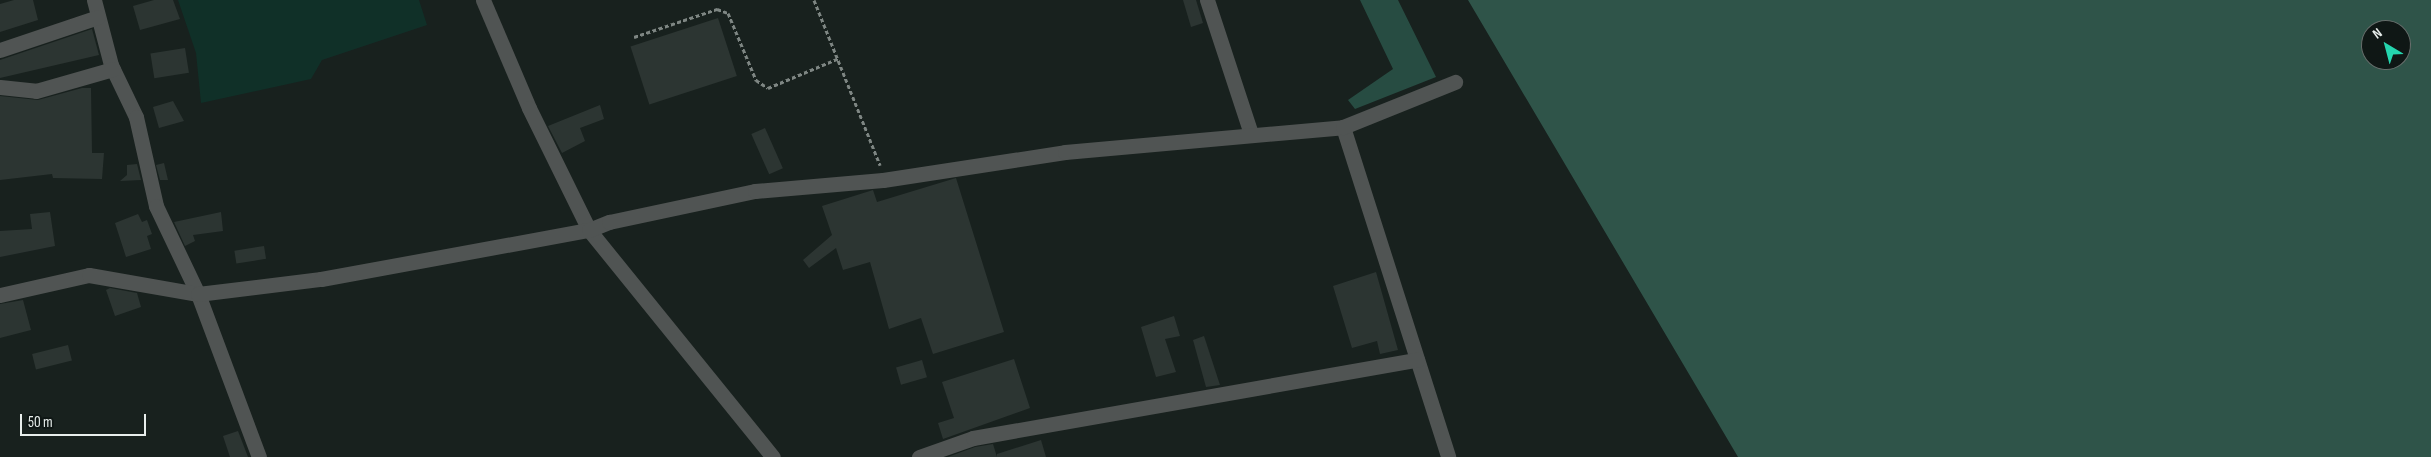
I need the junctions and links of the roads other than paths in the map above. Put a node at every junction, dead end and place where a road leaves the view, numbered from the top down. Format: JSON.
{"nodes":[{"id":1,"x":94,"y":0,"type":"edge"},
{"id":2,"x":483,"y":0,"type":"edge"},
{"id":3,"x":1207,"y":0,"type":"edge"},
{"id":4,"x":98,"y":18,"type":"junction"},
{"id":5,"x":0,"y":50,"type":"edge"},
{"id":6,"x":113,"y":70,"type":"junction"},
{"id":7,"x":1455,"y":82,"type":"dead end"},
{"id":8,"x":0,"y":86,"type":"edge"},
{"id":9,"x":1343,"y":127,"type":"junction"},
{"id":10,"x":1251,"y":134,"type":"junction"},
{"id":11,"x":589,"y":230,"type":"junction"},
{"id":12,"x":198,"y":294,"type":"junction"},
{"id":13,"x":0,"y":295,"type":"edge"},
{"id":14,"x":1417,"y":360,"type":"junction"},
{"id":15,"x":259,"y":457,"type":"edge"},
{"id":16,"x":773,"y":457,"type":"edge"},
{"id":17,"x":919,"y":457,"type":"edge"},
{"id":18,"x":1448,"y":457,"type":"edge"}],
"edges":[{"from":1,"to":4,"type":"street"},
{"from":2,"to":11,"type":"street"},
{"from":3,"to":10,"type":"street"},
{"from":4,"to":5,"type":"street"},
{"from":4,"to":6,"type":"street"},
{"from":6,"to":8,"type":"street"},
{"from":6,"to":12,"type":"street"},
{"from":7,"to":9,"type":"street"},
{"from":9,"to":10,"type":"street"},
{"from":9,"to":14,"type":"street"},
{"from":10,"to":11,"type":"street"},
{"from":11,"to":12,"type":"street"},
{"from":11,"to":16,"type":"street"},
{"from":12,"to":13,"type":"street"},
{"from":12,"to":15,"type":"street"},
{"from":14,"to":17,"type":"street"},
{"from":14,"to":18,"type":"street"}]}
